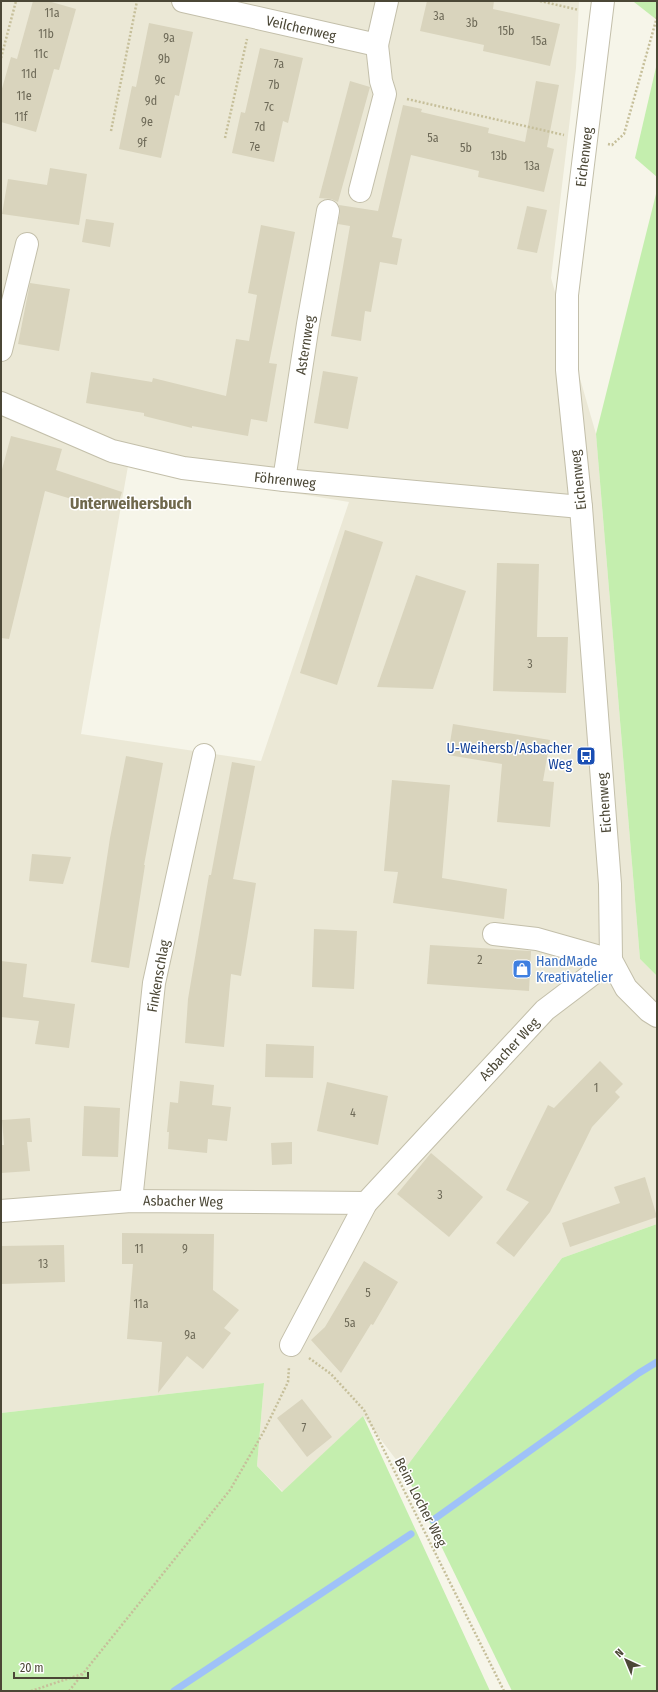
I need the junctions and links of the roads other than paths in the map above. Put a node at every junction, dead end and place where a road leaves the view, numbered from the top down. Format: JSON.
{"nodes":[{"id":1,"x":183,"y":1,"type":"edge"},
{"id":2,"x":387,"y":1,"type":"edge"},
{"id":3,"x":602,"y":8,"type":"edge"},
{"id":4,"x":377,"y":45,"type":"junction"},
{"id":5,"x":360,"y":191,"type":"dead end"},
{"id":6,"x":328,"y":211,"type":"dead end"},
{"id":7,"x":27,"y":244,"type":"dead end"},
{"id":8,"x":1,"y":350,"type":"edge"},
{"id":9,"x":1,"y":403,"type":"edge"},
{"id":10,"x":284,"y":480,"type":"junction"},
{"id":11,"x":581,"y":507,"type":"junction"},
{"id":12,"x":204,"y":756,"type":"dead end"},
{"id":13,"x":494,"y":934,"type":"dead end"},
{"id":14,"x":611,"y":960,"type":"junction"},
{"id":15,"x":657,"y":1016,"type":"edge"},
{"id":16,"x":131,"y":1201,"type":"junction"},
{"id":17,"x":366,"y":1203,"type":"junction"},
{"id":18,"x":1,"y":1211,"type":"edge"},
{"id":19,"x":291,"y":1345,"type":"road end"}],
"edges":[{"from":1,"to":4,"type":"street","name":"Veilchenweg"},
{"from":2,"to":4,"type":"street"},
{"from":3,"to":11,"type":"street","name":"Eichenweg"},
{"from":4,"to":5,"type":"street"},
{"from":6,"to":10,"type":"street","name":"Asternweg"},
{"from":7,"to":8,"type":"street"},
{"from":9,"to":10,"type":"street","name":"Föhrenweg"},
{"from":10,"to":11,"type":"street","name":"Föhrenweg"},
{"from":11,"to":14,"type":"street","name":"Eichenweg"},
{"from":12,"to":16,"type":"street","name":"Finkenschlag"},
{"from":13,"to":14,"type":"street"},
{"from":14,"to":15,"type":"street"},
{"from":14,"to":17,"type":"street","name":"Asbacher Weg"},
{"from":16,"to":17,"type":"street","name":"Asbacher Weg"},
{"from":16,"to":18,"type":"street","name":"Asbacher Weg"},
{"from":17,"to":19,"type":"street","name":"Asbacher Weg"}]}
